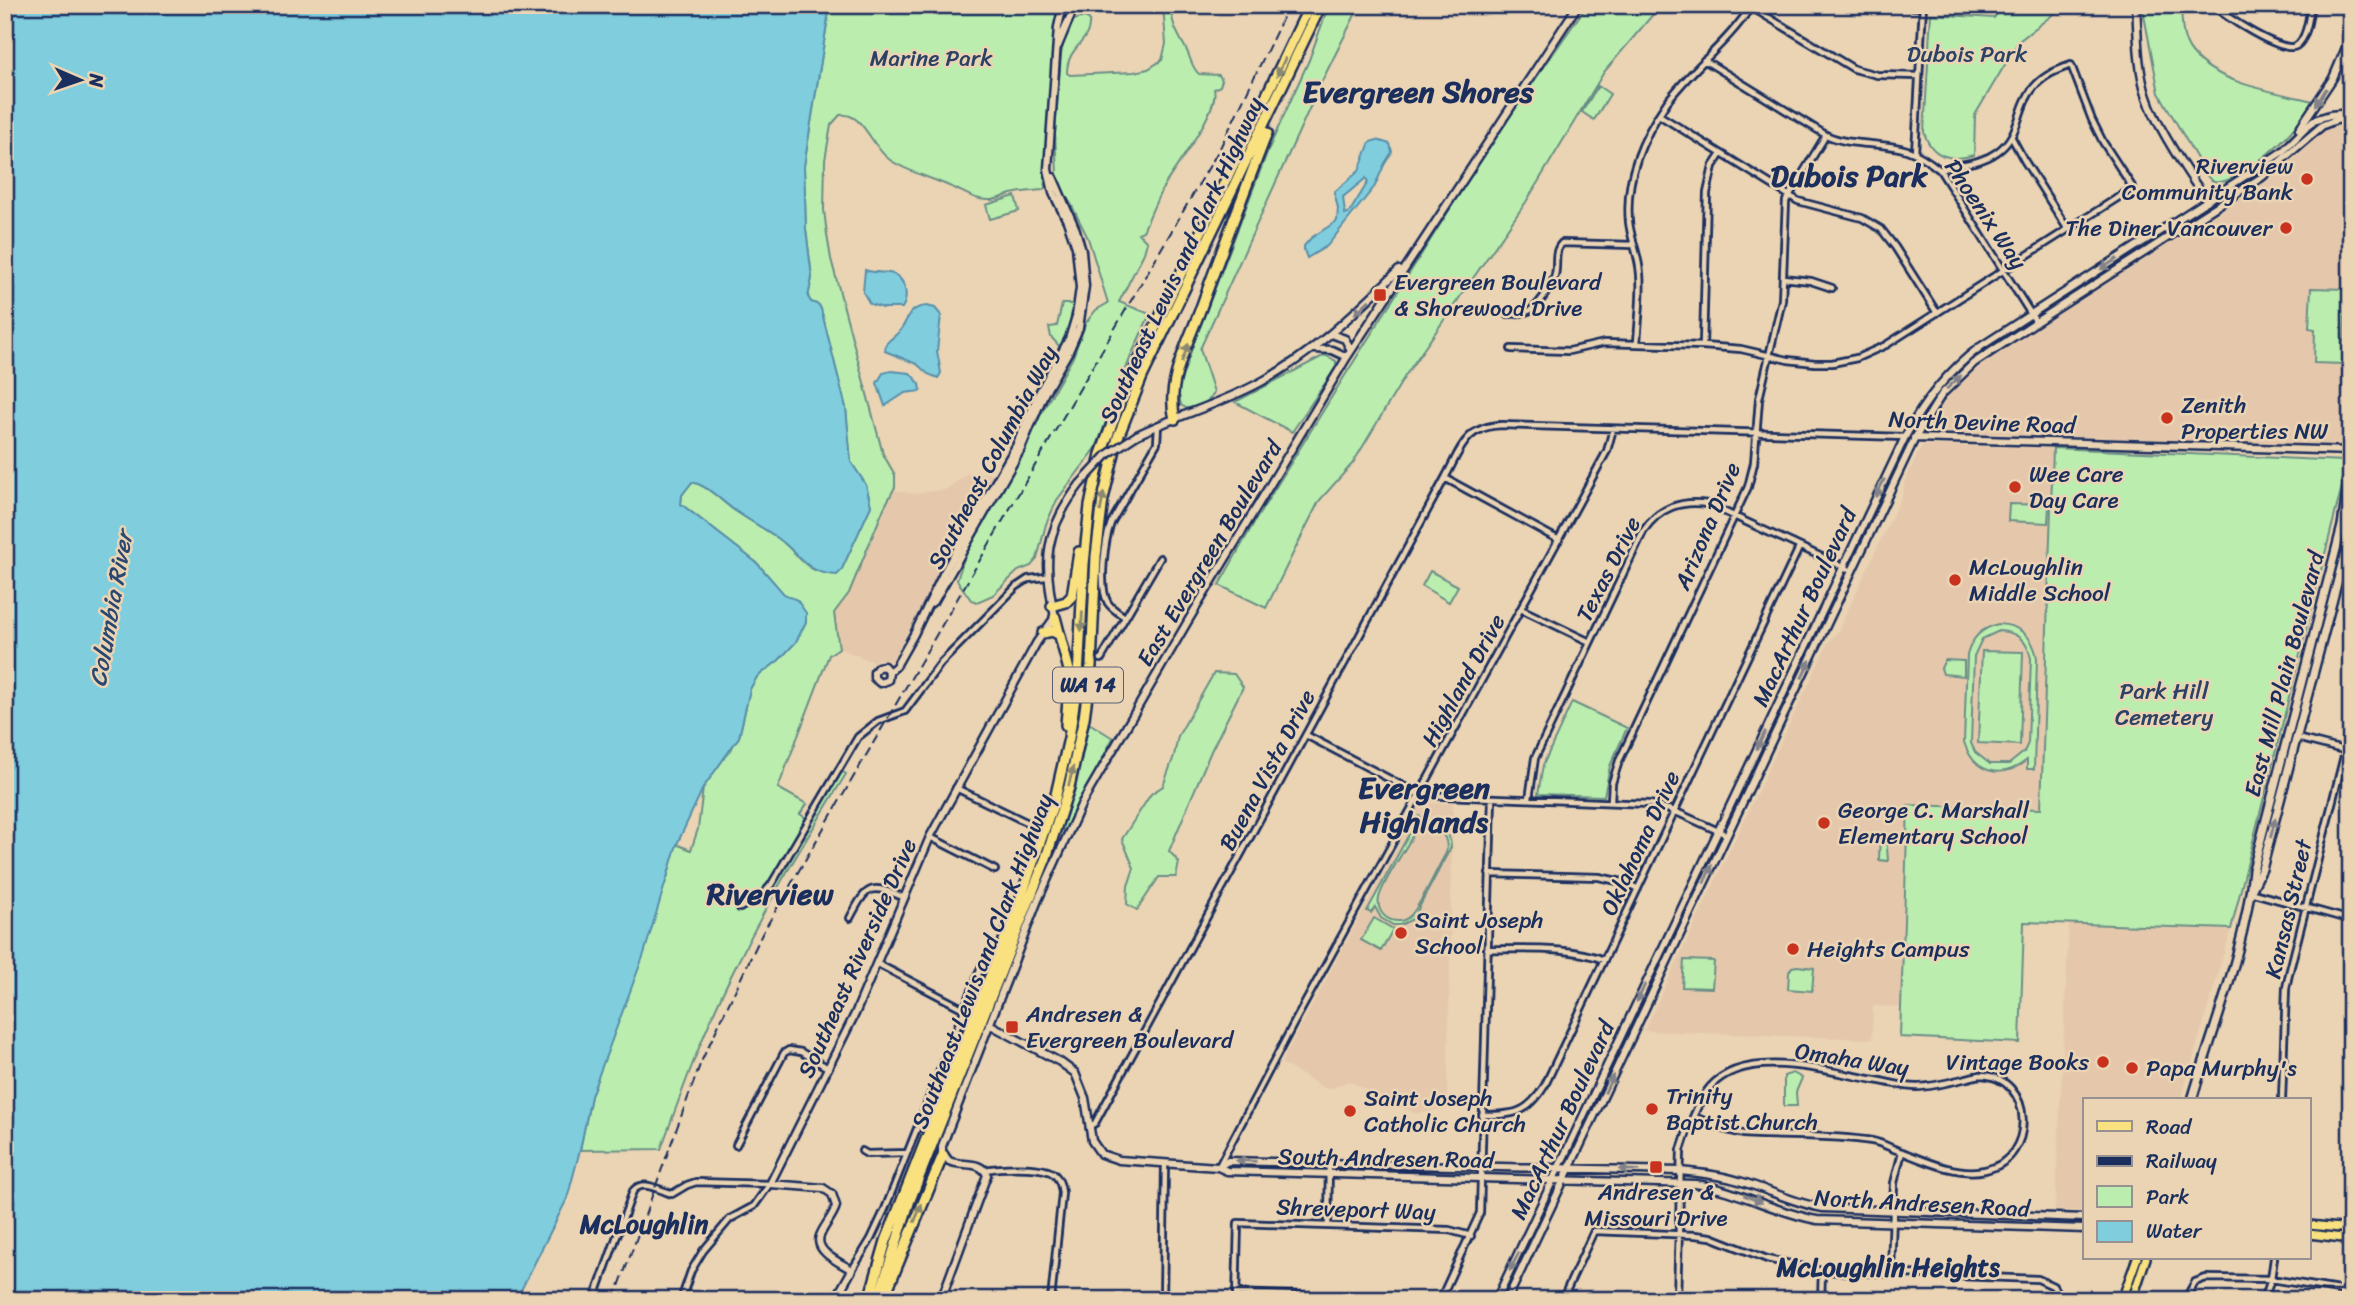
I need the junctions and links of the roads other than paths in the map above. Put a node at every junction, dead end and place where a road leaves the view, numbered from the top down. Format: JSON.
{"nodes":[{"id":1,"x":1063,"y":5,"type":"edge"},
{"id":2,"x":1075,"y":5,"type":"edge"},
{"id":3,"x":1310,"y":5,"type":"edge"},
{"id":4,"x":1321,"y":5,"type":"edge"},
{"id":5,"x":1578,"y":5,"type":"edge"},
{"id":6,"x":1892,"y":5,"type":"edge"},
{"id":7,"x":2136,"y":5,"type":"edge"},
{"id":8,"x":2213,"y":5,"type":"edge"},
{"id":9,"x":2311,"y":5,"type":"edge"},
{"id":10,"x":1751,"y":6,"type":"edge"},
{"id":11,"x":1923,"y":6,"type":"edge"},
{"id":12,"x":1572,"y":9,"type":"edge"},
{"id":13,"x":2351,"y":36,"type":"edge"},
{"id":14,"x":1057,"y":47,"type":"junction"},
{"id":15,"x":1704,"y":60,"type":"junction"},
{"id":16,"x":1289,"y":75,"type":"junction"},
{"id":17,"x":1919,"y":76,"type":"junction"},
{"id":18,"x":1659,"y":115,"type":"junction"},
{"id":19,"x":2351,"y":115,"type":"edge"},
{"id":20,"x":1826,"y":135,"type":"junction"},
{"id":21,"x":2012,"y":138,"type":"junction"},
{"id":22,"x":1915,"y":153,"type":"junction"},
{"id":23,"x":2278,"y":153,"type":"junction"},
{"id":24,"x":1721,"y":154,"type":"junction"},
{"id":25,"x":1940,"y":170,"type":"junction"},
{"id":26,"x":1789,"y":195,"type":"junction"},
{"id":27,"x":2207,"y":201,"type":"junction"},
{"id":28,"x":2067,"y":228,"type":"junction"},
{"id":29,"x":1634,"y":245,"type":"junction"},
{"id":30,"x":1407,"y":263,"type":"junction"},
{"id":31,"x":2004,"y":270,"type":"junction"},
{"id":32,"x":1783,"y":278,"type":"junction"},
{"id":33,"x":1832,"y":288,"type":"dead end"},
{"id":34,"x":1937,"y":313,"type":"junction"},
{"id":35,"x":1508,"y":314,"type":"dead end"},
{"id":36,"x":2031,"y":314,"type":"junction"},
{"id":37,"x":2036,"y":322,"type":"junction"},
{"id":38,"x":1331,"y":334,"type":"junction"},
{"id":39,"x":1637,"y":344,"type":"junction"},
{"id":40,"x":1703,"y":346,"type":"junction"},
{"id":41,"x":1314,"y":349,"type":"junction"},
{"id":42,"x":1511,"y":349,"type":"dead end"},
{"id":43,"x":1349,"y":353,"type":"junction"},
{"id":44,"x":1770,"y":356,"type":"junction"},
{"id":45,"x":1175,"y":419,"type":"junction"},
{"id":46,"x":1158,"y":425,"type":"junction"},
{"id":47,"x":1613,"y":429,"type":"junction"},
{"id":48,"x":1476,"y":430,"type":"joint"},
{"id":49,"x":1756,"y":432,"type":"junction"},
{"id":50,"x":1905,"y":437,"type":"junction"},
{"id":51,"x":1915,"y":438,"type":"junction"},
{"id":52,"x":2351,"y":452,"type":"edge"},
{"id":53,"x":2351,"y":465,"type":"edge"},
{"id":54,"x":1445,"y":478,"type":"junction"},
{"id":55,"x":1090,"y":506,"type":"junction"},
{"id":56,"x":1735,"y":516,"type":"junction"},
{"id":57,"x":2351,"y":530,"type":"edge"},
{"id":58,"x":1559,"y":540,"type":"junction"},
{"id":59,"x":1799,"y":548,"type":"junction"},
{"id":60,"x":1160,"y":558,"type":"dead end"},
{"id":61,"x":1842,"y":567,"type":"junction"},
{"id":62,"x":1853,"y":571,"type":"junction"},
{"id":63,"x":1046,"y":577,"type":"junction"},
{"id":64,"x":1052,"y":606,"type":"junction"},
{"id":65,"x":1521,"y":608,"type":"junction"},
{"id":66,"x":1055,"y":617,"type":"junction"},
{"id":67,"x":1125,"y":618,"type":"junction"},
{"id":68,"x":1043,"y":633,"type":"junction"},
{"id":69,"x":1060,"y":635,"type":"junction"},
{"id":70,"x":1590,"y":642,"type":"junction"},
{"id":71,"x":1101,"y":659,"type":"dead end"},
{"id":72,"x":889,"y":672,"type":"dead end"},
{"id":73,"x":2351,"y":728,"type":"edge"},
{"id":74,"x":1307,"y":735,"type":"junction"},
{"id":75,"x":2296,"y":737,"type":"junction"},
{"id":76,"x":2348,"y":752,"type":"edge"},
{"id":77,"x":1063,"y":770,"type":"junction"},
{"id":78,"x":956,"y":788,"type":"junction"},
{"id":79,"x":1420,"y":795,"type":"junction"},
{"id":80,"x":1492,"y":797,"type":"junction"},
{"id":81,"x":1529,"y":799,"type":"junction"},
{"id":82,"x":1611,"y":801,"type":"junction"},
{"id":83,"x":1674,"y":811,"type":"junction"},
{"id":84,"x":1030,"y":824,"type":"dead end"},
{"id":85,"x":1718,"y":831,"type":"junction"},
{"id":86,"x":1727,"y":835,"type":"junction"},
{"id":87,"x":930,"y":837,"type":"junction"},
{"id":88,"x":995,"y":870,"type":"dead end"},
{"id":89,"x":1489,"y":874,"type":"junction"},
{"id":90,"x":1638,"y":890,"type":"junction"},
{"id":91,"x":2250,"y":892,"type":"junction"},
{"id":92,"x":903,"y":898,"type":"junction"},
{"id":93,"x":2304,"y":907,"type":"junction"},
{"id":94,"x":740,"y":908,"type":"dead end"},
{"id":95,"x":850,"y":918,"type":"dead end"},
{"id":96,"x":2351,"y":920,"type":"edge"},
{"id":97,"x":1487,"y":949,"type":"junction"},
{"id":98,"x":1604,"y":960,"type":"junction"},
{"id":99,"x":878,"y":964,"type":"junction"},
{"id":100,"x":982,"y":965,"type":"dead end"},
{"id":101,"x":964,"y":1009,"type":"junction"},
{"id":102,"x":989,"y":1024,"type":"junction"},
{"id":103,"x":829,"y":1068,"type":"junction"},
{"id":104,"x":2193,"y":1098,"type":"edge"},
{"id":105,"x":2282,"y":1098,"type":"edge"},
{"id":106,"x":1482,"y":1115,"type":"junction"},
{"id":107,"x":1695,"y":1117,"type":"junction"},
{"id":108,"x":1089,"y":1126,"type":"junction"},
{"id":109,"x":736,"y":1145,"type":"dead end"},
{"id":110,"x":862,"y":1150,"type":"dead end"},
{"id":111,"x":1902,"y":1152,"type":"junction"},
{"id":112,"x":907,"y":1153,"type":"junction"},
{"id":113,"x":943,"y":1155,"type":"junction"},
{"id":114,"x":1329,"y":1164,"type":"junction"},
{"id":115,"x":1165,"y":1165,"type":"junction"},
{"id":116,"x":1218,"y":1167,"type":"junction"},
{"id":117,"x":1481,"y":1167,"type":"junction"},
{"id":118,"x":1559,"y":1168,"type":"junction"},
{"id":119,"x":1569,"y":1168,"type":"junction"},
{"id":120,"x":985,"y":1170,"type":"junction"},
{"id":121,"x":1680,"y":1171,"type":"junction"},
{"id":122,"x":1329,"y":1174,"type":"junction"},
{"id":123,"x":1481,"y":1178,"type":"junction"},
{"id":124,"x":1553,"y":1179,"type":"junction"},
{"id":125,"x":1564,"y":1180,"type":"junction"},
{"id":126,"x":1679,"y":1183,"type":"junction"},
{"id":127,"x":770,"y":1184,"type":"junction"},
{"id":128,"x":1894,"y":1212,"type":"junction"},
{"id":129,"x":2083,"y":1217,"type":"edge"},
{"id":130,"x":1893,"y":1223,"type":"junction"},
{"id":131,"x":2310,"y":1225,"type":"edge"},
{"id":132,"x":1328,"y":1226,"type":"junction"},
{"id":133,"x":2083,"y":1229,"type":"edge"},
{"id":134,"x":2351,"y":1229,"type":"edge"},
{"id":135,"x":1678,"y":1233,"type":"junction"},
{"id":136,"x":2310,"y":1234,"type":"edge"},
{"id":137,"x":1471,"y":1236,"type":"junction"},
{"id":138,"x":2351,"y":1238,"type":"edge"},
{"id":139,"x":2136,"y":1260,"type":"edge"},
{"id":140,"x":2145,"y":1260,"type":"edge"},
{"id":141,"x":2274,"y":1260,"type":"edge"},
{"id":142,"x":852,"y":1270,"type":"junction"},
{"id":143,"x":1822,"y":1271,"type":"junction"},
{"id":144,"x":1891,"y":1273,"type":"junction"},
{"id":145,"x":2271,"y":1279,"type":"junction"},
{"id":146,"x":2348,"y":1291,"type":"edge"},
{"id":147,"x":1236,"y":1296,"type":"edge"},
{"id":148,"x":594,"y":1300,"type":"edge"},
{"id":149,"x":681,"y":1300,"type":"edge"},
{"id":150,"x":835,"y":1300,"type":"edge"},
{"id":151,"x":869,"y":1300,"type":"edge"},
{"id":152,"x":881,"y":1300,"type":"edge"},
{"id":153,"x":941,"y":1300,"type":"edge"},
{"id":154,"x":1051,"y":1300,"type":"edge"},
{"id":155,"x":1163,"y":1300,"type":"edge"},
{"id":156,"x":1418,"y":1300,"type":"edge"},
{"id":157,"x":1440,"y":1300,"type":"edge"},
{"id":158,"x":1496,"y":1300,"type":"edge"},
{"id":159,"x":1507,"y":1300,"type":"edge"},
{"id":160,"x":1562,"y":1300,"type":"edge"},
{"id":161,"x":1677,"y":1300,"type":"edge"},
{"id":162,"x":1821,"y":1300,"type":"edge"},
{"id":163,"x":2061,"y":1300,"type":"edge"},
{"id":164,"x":2122,"y":1300,"type":"edge"},
{"id":165,"x":2132,"y":1300,"type":"edge"},
{"id":166,"x":2185,"y":1300,"type":"edge"},
{"id":167,"x":2264,"y":1300,"type":"edge"},
{"id":168,"x":2343,"y":1300,"type":"edge"}],
"edges":[{"from":1,"to":14,"type":"street","name":"Southeast Columbia Way"},
{"from":2,"to":14,"type":"street","name":"Southeast Columbia Way"},
{"from":3,"to":55,"type":"highway","name":"Southeast Lewis and Clark Highway","number":"WA 14","one_way":true},
{"from":4,"to":16,"type":"highway","name":"Southeast Lewis and Clark Highway","number":"WA 14"},
{"from":5,"to":12,"type":"street","name":"East Evergreen Boulevard"},
{"from":6,"to":11,"type":"street"},
{"from":7,"to":27,"type":"street"},
{"from":8,"to":9,"type":"street"},
{"from":10,"to":15,"type":"street"},
{"from":10,"to":17,"type":"street"},
{"from":11,"to":17,"type":"street"},
{"from":12,"to":30,"type":"street","name":"East Evergreen Boulevard"},
{"from":13,"to":23,"type":"street","one_way":true},
{"from":14,"to":72,"type":"street","name":"Southeast Columbia Way"},
{"from":15,"to":18,"type":"street"},
{"from":15,"to":20,"type":"street","name":"Phoenix Way"},
{"from":45,"to":16,"type":"highway","one_way":true},
{"from":152,"to":16,"type":"highway","name":"Southeast Lewis and Clark Highway","number":"WA 14","one_way":true},
{"from":17,"to":22,"type":"street"},
{"from":18,"to":24,"type":"street"},
{"from":18,"to":29,"type":"street"},
{"from":19,"to":23,"type":"street","name":"MacArthur Boulevard"},
{"from":19,"to":37,"type":"street","name":"MacArthur Boulevard"},
{"from":20,"to":22,"type":"street","name":"Phoenix Way"},
{"from":20,"to":26,"type":"street","name":"Arizona Drive"},
{"from":21,"to":25,"type":"street"},
{"from":21,"to":28,"type":"street"},
{"from":21,"to":28,"type":"street"},
{"from":22,"to":25,"type":"street","name":"Phoenix Way"},
{"from":23,"to":27,"type":"street","name":"MacArthur Boulevard"},
{"from":24,"to":26,"type":"street"},
{"from":24,"to":40,"type":"street"},
{"from":25,"to":31,"type":"street","name":"Phoenix Way"},
{"from":26,"to":32,"type":"street","name":"Arizona Drive"},
{"from":26,"to":34,"type":"street"},
{"from":27,"to":36,"type":"street","name":"MacArthur Boulevard","one_way":true},
{"from":28,"to":31,"type":"street"},
{"from":29,"to":35,"type":"street"},
{"from":29,"to":39,"type":"street"},
{"from":30,"to":38,"type":"street","one_way":true},
{"from":30,"to":43,"type":"street","name":"East Evergreen Boulevard"},
{"from":31,"to":34,"type":"street"},
{"from":31,"to":36,"type":"street","name":"Phoenix Way"},
{"from":32,"to":33,"type":"street"},
{"from":32,"to":44,"type":"street","name":"Arizona Drive"},
{"from":34,"to":44,"type":"street"},
{"from":36,"to":37,"type":"street","name":"Phoenix Way"},
{"from":36,"to":50,"type":"street","name":"MacArthur Boulevard"},
{"from":51,"to":37,"type":"street","name":"MacArthur Boulevard","one_way":true},
{"from":38,"to":41,"type":"street"},
{"from":38,"to":43,"type":"street"},
{"from":39,"to":40,"type":"street"},
{"from":39,"to":42,"type":"street"},
{"from":40,"to":44,"type":"street"},
{"from":41,"to":43,"type":"street"},
{"from":41,"to":45,"type":"street"},
{"from":43,"to":102,"type":"street","name":"East Evergreen Boulevard"},
{"from":44,"to":49,"type":"street","name":"Arizona Drive"},
{"from":45,"to":46,"type":"street"},
{"from":46,"to":63,"type":"street","bridge":true},
{"from":46,"to":67,"type":"street"},
{"from":47,"to":48,"type":"street","name":"North Devine Road"},
{"from":47,"to":49,"type":"street","name":"North Devine Road"},
{"from":47,"to":58,"type":"street","name":"Highland Drive"},
{"from":48,"to":54,"type":"street","name":"Buena Vista Drive"},
{"from":49,"to":50,"type":"street","name":"North Devine Road"},
{"from":49,"to":56,"type":"street","name":"Arizona Drive"},
{"from":50,"to":51,"type":"street","name":"North Devine Road"},
{"from":50,"to":61,"type":"street","name":"MacArthur Boulevard","one_way":true},
{"from":51,"to":52,"type":"street","name":"North Devine Road"},
{"from":51,"to":62,"type":"street","name":"MacArthur Boulevard"},
{"from":53,"to":91,"type":"main road","name":"East Mill Plain Boulevard"},
{"from":54,"to":58,"type":"street"},
{"from":54,"to":74,"type":"street","name":"Buena Vista Drive"},
{"from":55,"to":64,"type":"highway"},
{"from":55,"to":77,"type":"highway","name":"Southeast Lewis and Clark Highway","number":"WA 14","one_way":true},
{"from":56,"to":59,"type":"street","name":"Texas Drive"},
{"from":56,"to":70,"type":"street","name":"Texas Drive"},
{"from":56,"to":82,"type":"street","name":"Arizona Drive"},
{"from":57,"to":75,"type":"main road","name":"East Mill Plain Boulevard"},
{"from":58,"to":65,"type":"street","name":"Highland Drive"},
{"from":59,"to":61,"type":"street","name":"Texas Drive"},
{"from":59,"to":83,"type":"street","name":"Oklahoma Drive"},
{"from":60,"to":67,"type":"street"},
{"from":61,"to":62,"type":"street","name":"Texas Drive"},
{"from":61,"to":85,"type":"street","name":"MacArthur Boulevard","one_way":true},
{"from":86,"to":62,"type":"street","name":"MacArthur Boulevard","one_way":true},
{"from":63,"to":64,"type":"street"},
{"from":63,"to":94,"type":"street"},
{"from":64,"to":66,"type":"street"},
{"from":65,"to":70,"type":"street"},
{"from":65,"to":79,"type":"street","name":"Highland Drive"},
{"from":66,"to":68,"type":"street","name":"Southeast Riverside Drive"},
{"from":66,"to":69,"type":"highway"},
{"from":67,"to":71,"type":"street"},
{"from":68,"to":69,"type":"highway"},
{"from":68,"to":78,"type":"street","name":"Southeast Riverside Drive"},
{"from":69,"to":77,"type":"highway"},
{"from":70,"to":81,"type":"street","name":"Texas Drive"},
{"from":73,"to":76,"type":"street","name":"Kansas Street"},
{"from":74,"to":79,"type":"street"},
{"from":74,"to":108,"type":"street","name":"Buena Vista Drive"},
{"from":75,"to":76,"type":"street"},
{"from":91,"to":75,"type":"main road","name":"East Mill Plain Boulevard","one_way":true},
{"from":76,"to":93,"type":"street","name":"Kansas Street"},
{"from":77,"to":151,"type":"highway","name":"Southeast Lewis and Clark Highway","number":"WA 14"},
{"from":78,"to":84,"type":"street"},
{"from":78,"to":87,"type":"street","name":"Southeast Riverside Drive"},
{"from":79,"to":80,"type":"street"},
{"from":79,"to":116,"type":"street","name":"Highland Drive"},
{"from":80,"to":81,"type":"street"},
{"from":80,"to":89,"type":"street"},
{"from":81,"to":82,"type":"street"},
{"from":82,"to":83,"type":"street"},
{"from":83,"to":85,"type":"street"},
{"from":83,"to":90,"type":"street","name":"Oklahoma Drive"},
{"from":85,"to":86,"type":"street"},
{"from":85,"to":118,"type":"street","name":"MacArthur Boulevard","one_way":true},
{"from":119,"to":86,"type":"street","name":"MacArthur Boulevard","one_way":true},
{"from":87,"to":88,"type":"street"},
{"from":87,"to":92,"type":"street","name":"Southeast Riverside Drive"},
{"from":89,"to":90,"type":"street"},
{"from":89,"to":97,"type":"street"},
{"from":90,"to":98,"type":"street","name":"Oklahoma Drive"},
{"from":91,"to":93,"type":"street"},
{"from":91,"to":104,"type":"main road","name":"East Mill Plain Boulevard"},
{"from":92,"to":95,"type":"street"},
{"from":92,"to":99,"type":"street","name":"Southeast Riverside Drive"},
{"from":93,"to":96,"type":"street"},
{"from":93,"to":105,"type":"street","name":"Kansas Street"},
{"from":97,"to":98,"type":"street"},
{"from":97,"to":106,"type":"street"},
{"from":98,"to":106,"type":"street","name":"Oklahoma Drive"},
{"from":99,"to":101,"type":"street"},
{"from":99,"to":103,"type":"street","name":"Southeast Riverside Drive"},
{"from":100,"to":101,"type":"street"},
{"from":101,"to":112,"type":"street"},
{"from":102,"to":108,"type":"street","name":"South Andresen Road"},
{"from":102,"to":113,"type":"street","name":"East Evergreen Boulevard"},
{"from":103,"to":109,"type":"street"},
{"from":103,"to":127,"type":"street","name":"Southeast Riverside Drive"},
{"from":106,"to":117,"type":"street"},
{"from":107,"to":111,"type":"street"},
{"from":107,"to":111,"type":"street","name":"Omaha Way"},
{"from":107,"to":121,"type":"street","name":"Omaha Way"},
{"from":108,"to":115,"type":"street","name":"South Andresen Road"},
{"from":110,"to":112,"type":"street"},
{"from":111,"to":128,"type":"street"},
{"from":112,"to":142,"type":"street"},
{"from":113,"to":120,"type":"street"},
{"from":152,"to":113,"type":"highway","one_way":true},
{"from":114,"to":116,"type":"street","name":"South Andresen Road","one_way":true},
{"from":114,"to":117,"type":"street","name":"South Andresen Road"},
{"from":114,"to":122,"type":"street"},
{"from":115,"to":116,"type":"street","name":"South Andresen Road"},
{"from":115,"to":155,"type":"street"},
{"from":116,"to":122,"type":"street","name":"South Andresen Road"},
{"from":117,"to":118,"type":"street","name":"South Andresen Road"},
{"from":117,"to":123,"type":"street"},
{"from":118,"to":119,"type":"street","name":"North Andresen Road"},
{"from":118,"to":124,"type":"street","name":"MacArthur Boulevard"},
{"from":121,"to":119,"type":"street","name":"North Andresen Road","one_way":true},
{"from":119,"to":125,"type":"street","name":"MacArthur Boulevard"},
{"from":120,"to":153,"type":"street"},
{"from":120,"to":154,"type":"street"},
{"from":121,"to":126,"type":"street","name":"Omaha Way"},
{"from":121,"to":128,"type":"street","name":"North Andresen Road"},
{"from":122,"to":123,"type":"street","name":"South Andresen Road"},
{"from":122,"to":132,"type":"street"},
{"from":123,"to":124,"type":"street","name":"South Andresen Road"},
{"from":123,"to":137,"type":"street"},
{"from":124,"to":125,"type":"street","name":"North Andresen Road"},
{"from":124,"to":158,"type":"street","name":"MacArthur Boulevard","one_way":true},
{"from":125,"to":126,"type":"street","name":"North Andresen Road"},
{"from":125,"to":159,"type":"street","name":"MacArthur Boulevard"},
{"from":126,"to":130,"type":"street","name":"North Andresen Road","one_way":true},
{"from":126,"to":135,"type":"street","name":"Omaha Way"},
{"from":127,"to":142,"type":"street"},
{"from":127,"to":148,"type":"street"},
{"from":127,"to":149,"type":"street","name":"Southeast Riverside Drive"},
{"from":128,"to":129,"type":"street","name":"North Andresen Road"},
{"from":128,"to":130,"type":"street"},
{"from":130,"to":133,"type":"street","name":"North Andresen Road"},
{"from":130,"to":144,"type":"street"},
{"from":131,"to":134,"type":"main road"},
{"from":132,"to":137,"type":"street","name":"Shreveport Way"},
{"from":132,"to":147,"type":"street","name":"Shreveport Way"},
{"from":135,"to":143,"type":"street"},
{"from":135,"to":160,"type":"street"},
{"from":135,"to":161,"type":"street","name":"Omaha Way"},
{"from":136,"to":138,"type":"main road"},
{"from":137,"to":157,"type":"street"},
{"from":139,"to":164,"type":"main road"},
{"from":140,"to":165,"type":"main road"},
{"from":141,"to":145,"type":"street"},
{"from":142,"to":150,"type":"street"},
{"from":143,"to":144,"type":"street"},
{"from":143,"to":162,"type":"street"},
{"from":144,"to":163,"type":"street"},
{"from":145,"to":146,"type":"street"},
{"from":145,"to":166,"type":"street"},
{"from":145,"to":167,"type":"street"},
{"from":146,"to":168,"type":"street"},
{"from":147,"to":156,"type":"street"}]}
